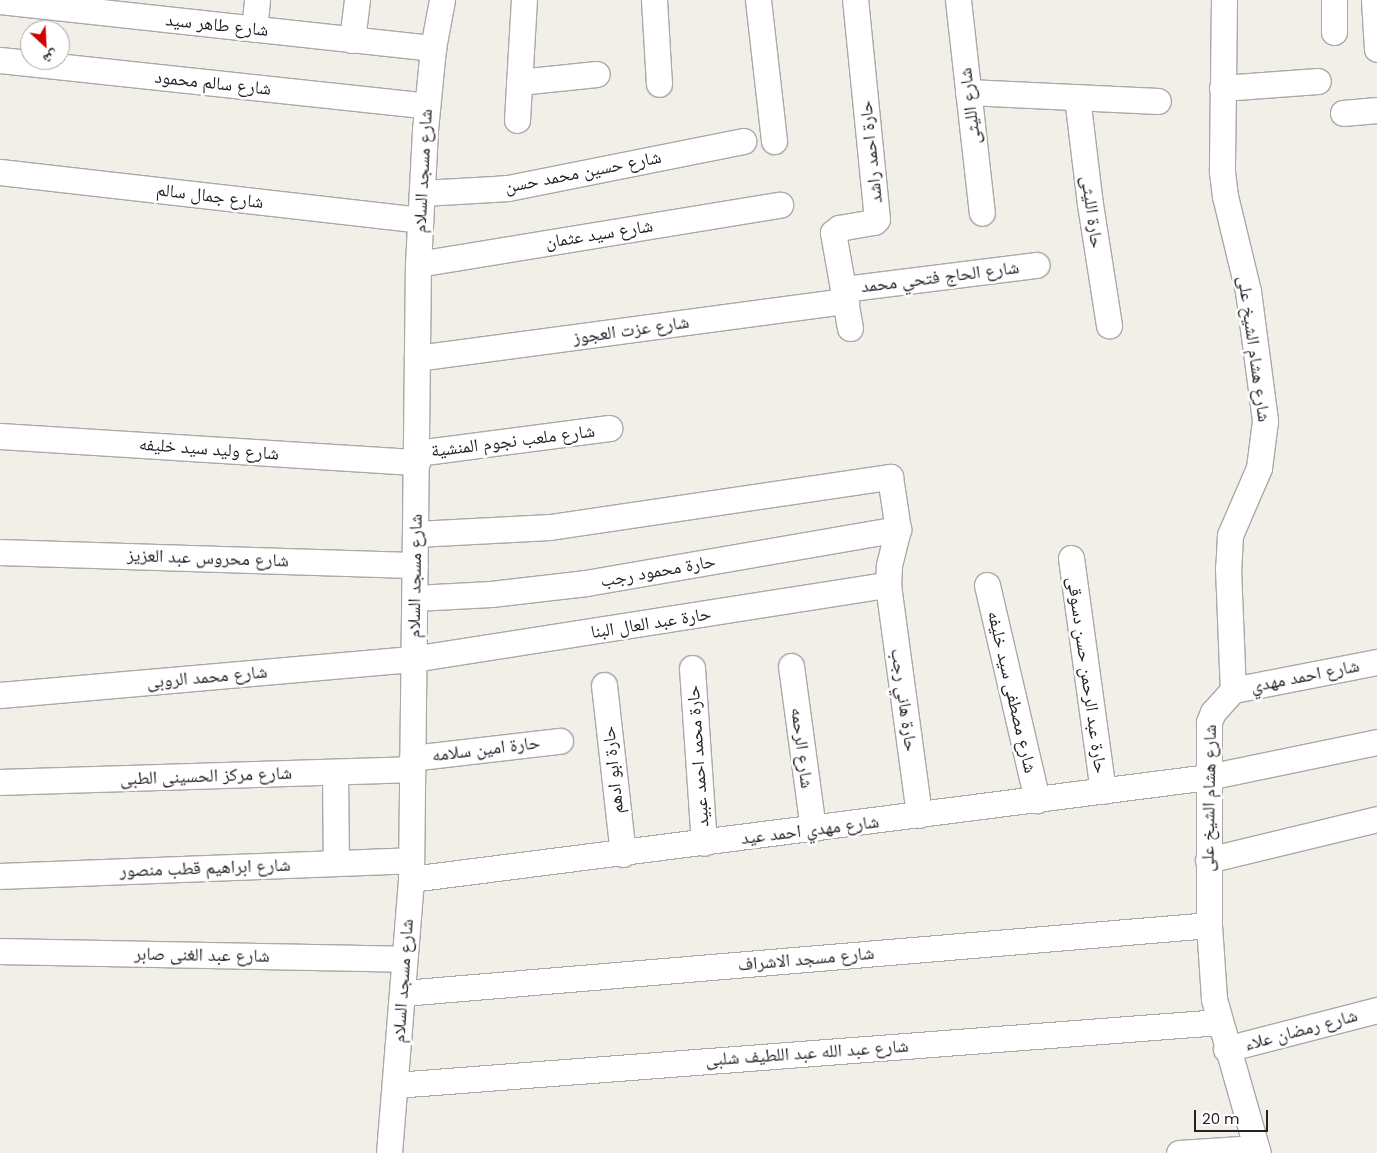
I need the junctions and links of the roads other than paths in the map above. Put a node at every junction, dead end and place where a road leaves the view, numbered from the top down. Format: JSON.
{"nodes":[{"id":1,"x":257,"y":0,"type":"edge"},
{"id":2,"x":357,"y":0,"type":"edge"},
{"id":3,"x":442,"y":0,"type":"edge"},
{"id":4,"x":524,"y":0,"type":"edge"},
{"id":5,"x":654,"y":0,"type":"edge"},
{"id":6,"x":758,"y":0,"type":"edge"},
{"id":7,"x":855,"y":0,"type":"edge"},
{"id":8,"x":958,"y":0,"type":"edge"},
{"id":9,"x":1224,"y":0,"type":"edge"},
{"id":10,"x":1334,"y":0,"type":"edge"},
{"id":11,"x":1374,"y":0,"type":"edge"},
{"id":12,"x":0,"y":2,"type":"edge"},
{"id":13,"x":187,"y":11,"type":"edge"},
{"id":14,"x":254,"y":29,"type":"junction"},
{"id":15,"x":1334,"y":32,"type":"dead end"},
{"id":16,"x":352,"y":40,"type":"junction"},
{"id":17,"x":433,"y":48,"type":"junction"},
{"id":18,"x":1377,"y":49,"type":"edge"},
{"id":19,"x":0,"y":60,"type":"edge"},
{"id":20,"x":597,"y":74,"type":"dead end"},
{"id":21,"x":1318,"y":81,"type":"dead end"},
{"id":22,"x":520,"y":82,"type":"junction"},
{"id":23,"x":659,"y":84,"type":"dead end"},
{"id":24,"x":1222,"y":88,"type":"junction"},
{"id":25,"x":968,"y":92,"type":"junction"},
{"id":26,"x":1077,"y":97,"type":"junction"},
{"id":27,"x":1158,"y":101,"type":"dead end"},
{"id":28,"x":427,"y":106,"type":"junction"},
{"id":29,"x":1377,"y":110,"type":"edge"},
{"id":30,"x":1343,"y":113,"type":"dead end"},
{"id":31,"x":517,"y":120,"type":"dead end"},
{"id":32,"x":743,"y":141,"type":"dead end"},
{"id":33,"x":774,"y":141,"type":"dead end"},
{"id":34,"x":0,"y":172,"type":"edge"},
{"id":35,"x":422,"y":193,"type":"junction"},
{"id":36,"x":780,"y":205,"type":"dead end"},
{"id":37,"x":982,"y":213,"type":"dead end"},
{"id":38,"x":420,"y":220,"type":"junction"},
{"id":39,"x":418,"y":264,"type":"junction"},
{"id":40,"x":1037,"y":265,"type":"dead end"},
{"id":41,"x":844,"y":295,"type":"junction"},
{"id":42,"x":1109,"y":326,"type":"dead end"},
{"id":43,"x":850,"y":328,"type":"dead end"},
{"id":44,"x":417,"y":358,"type":"junction"},
{"id":45,"x":609,"y":428,"type":"dead end"},
{"id":46,"x":0,"y":436,"type":"edge"},
{"id":47,"x":417,"y":457,"type":"junction"},
{"id":48,"x":898,"y":529,"type":"junction"},
{"id":49,"x":416,"y":534,"type":"junction"},
{"id":50,"x":0,"y":552,"type":"edge"},
{"id":51,"x":1071,"y":558,"type":"dead end"},
{"id":52,"x":415,"y":565,"type":"junction"},
{"id":53,"x":888,"y":585,"type":"junction"},
{"id":54,"x":987,"y":585,"type":"dead end"},
{"id":55,"x":415,"y":598,"type":"junction"},
{"id":56,"x":414,"y":659,"type":"junction"},
{"id":57,"x":1377,"y":662,"type":"edge"},
{"id":58,"x":791,"y":666,"type":"dead end"},
{"id":59,"x":692,"y":668,"type":"dead end"},
{"id":60,"x":604,"y":685,"type":"dead end"},
{"id":61,"x":1233,"y":690,"type":"junction"},
{"id":62,"x":0,"y":695,"type":"edge"},
{"id":63,"x":560,"y":741,"type":"dead end"},
{"id":64,"x":1377,"y":742,"type":"edge"},
{"id":65,"x":412,"y":764,"type":"junction"},
{"id":66,"x":335,"y":772,"type":"junction"},
{"id":67,"x":1208,"y":778,"type":"junction"},
{"id":68,"x":0,"y":782,"type":"edge"},
{"id":69,"x":1103,"y":791,"type":"junction"},
{"id":70,"x":1037,"y":800,"type":"junction"},
{"id":71,"x":919,"y":815,"type":"junction"},
{"id":72,"x":1377,"y":819,"type":"edge"},
{"id":73,"x":813,"y":830,"type":"junction"},
{"id":74,"x":704,"y":843,"type":"junction"},
{"id":75,"x":623,"y":854,"type":"junction"},
{"id":76,"x":1208,"y":860,"type":"junction"},
{"id":77,"x":336,"y":863,"type":"junction"},
{"id":78,"x":411,"y":870,"type":"junction"},
{"id":79,"x":0,"y":876,"type":"edge"},
{"id":80,"x":1209,"y":925,"type":"junction"},
{"id":81,"x":0,"y":951,"type":"edge"},
{"id":82,"x":404,"y":959,"type":"junction"},
{"id":83,"x":403,"y":993,"type":"junction"},
{"id":84,"x":1377,"y":1010,"type":"edge"},
{"id":85,"x":1220,"y":1022,"type":"junction"},
{"id":86,"x":1226,"y":1049,"type":"junction"},
{"id":87,"x":395,"y":1085,"type":"junction"},
{"id":88,"x":1257,"y":1150,"type":"edge"},
{"id":89,"x":389,"y":1153,"type":"edge"},
{"id":90,"x":1179,"y":1153,"type":"edge"}],
"edges":[{"from":1,"to":14,"type":"street"},
{"from":2,"to":16,"type":"street"},
{"from":3,"to":17,"type":"street","name":"شارع مسجد السلام"},
{"from":4,"to":22,"type":"street"},
{"from":5,"to":23,"type":"street"},
{"from":6,"to":33,"type":"street"},
{"from":7,"to":41,"type":"street","name":"حارة احمد راشد"},
{"from":8,"to":25,"type":"street","name":"شارع الليثى"},
{"from":9,"to":24,"type":"street","name":"شارع هشام الشيخ على"},
{"from":10,"to":15,"type":"street"},
{"from":11,"to":18,"type":"street"},
{"from":12,"to":13,"type":"street","name":"شارع طاهر سيد"},
{"from":13,"to":14,"type":"street","name":"شارع طاهر سيد"},
{"from":14,"to":16,"type":"street","name":"شارع طاهر سيد"},
{"from":16,"to":17,"type":"street","name":"شارع طاهر سيد"},
{"from":17,"to":28,"type":"street","name":"شارع مسجد السلام"},
{"from":19,"to":28,"type":"street","name":"شارع سالم محمود"},
{"from":20,"to":22,"type":"street"},
{"from":21,"to":24,"type":"street"},
{"from":22,"to":31,"type":"street"},
{"from":24,"to":61,"type":"street","name":"شارع هشام الشيخ على"},
{"from":25,"to":26,"type":"street"},
{"from":25,"to":37,"type":"street","name":"شارع الليثى"},
{"from":26,"to":27,"type":"street"},
{"from":26,"to":42,"type":"street","name":"حارة الليثى"},
{"from":28,"to":35,"type":"street","name":"شارع مسجد السلام"},
{"from":29,"to":30,"type":"street"},
{"from":32,"to":35,"type":"street","name":"شارع حسين محمد حسن"},
{"from":34,"to":38,"type":"street","name":"شارع جمال سالم"},
{"from":35,"to":38,"type":"street","name":"شارع مسجد السلام"},
{"from":36,"to":39,"type":"street","name":"شارع سيد عثمان"},
{"from":38,"to":39,"type":"street","name":"شارع مسجد السلام"},
{"from":39,"to":44,"type":"street","name":"شارع مسجد السلام"},
{"from":40,"to":41,"type":"street","name":"شارع الحاج فتحي محمد"},
{"from":41,"to":43,"type":"street","name":"حارة احمد راشد"},
{"from":41,"to":44,"type":"street","name":"شارع عزت العجوز"},
{"from":44,"to":47,"type":"street","name":"شارع مسجد السلام"},
{"from":45,"to":47,"type":"street","name":"شارع ملعب نجوم المنشية"},
{"from":46,"to":47,"type":"street","name":"شارع وليد سيد خليفه"},
{"from":47,"to":49,"type":"street","name":"شارع مسجد السلام"},
{"from":48,"to":49,"type":"street"},
{"from":48,"to":53,"type":"street","name":"حارة هاني رجب"},
{"from":48,"to":55,"type":"street","name":"حارة محمود رجب"},
{"from":49,"to":52,"type":"street","name":"شارع مسجد السلام"},
{"from":50,"to":52,"type":"street","name":"شارع محروس عبد العزيز"},
{"from":51,"to":69,"type":"street","name":"حارة عبد الرحمن حسن دسوقى"},
{"from":52,"to":55,"type":"street","name":"شارع مسجد السلام"},
{"from":53,"to":56,"type":"street","name":"حارة عبد العال البنا"},
{"from":53,"to":71,"type":"street","name":"حارة هاني رجب"},
{"from":54,"to":70,"type":"street","name":"شارع مصطفى سيد خليفه"},
{"from":55,"to":56,"type":"street","name":"شارع مسجد السلام"},
{"from":56,"to":62,"type":"street","name":"شارع محمد الروبى"},
{"from":56,"to":65,"type":"street","name":"شارع مسجد السلام"},
{"from":57,"to":61,"type":"street","name":"شارع احمد مهدي"},
{"from":58,"to":73,"type":"street","name":"شارع الرحمه"},
{"from":59,"to":74,"type":"street","name":"حارة محمد احمد عبيد"},
{"from":60,"to":75,"type":"street","name":"حارة ابو ادهم"},
{"from":61,"to":67,"type":"street","name":"شارع هشام الشيخ على"},
{"from":63,"to":65,"type":"street","name":"حارة امين سلامه"},
{"from":64,"to":67,"type":"street","name":"شارع مهدي احمد عيد"},
{"from":65,"to":66,"type":"street","name":"شارع مركز الحسينى الطبى"},
{"from":65,"to":78,"type":"street","name":"شارع مسجد السلام"},
{"from":66,"to":68,"type":"street","name":"شارع مركز الحسينى الطبى"},
{"from":66,"to":77,"type":"street"},
{"from":67,"to":69,"type":"street","name":"شارع مهدي احمد عيد"},
{"from":67,"to":76,"type":"street","name":"شارع هشام الشيخ على"},
{"from":69,"to":70,"type":"street","name":"شارع مهدي احمد عيد"},
{"from":70,"to":71,"type":"street","name":"شارع مهدي احمد عيد"},
{"from":71,"to":73,"type":"street","name":"شارع مهدي احمد عيد"},
{"from":72,"to":76,"type":"street"},
{"from":73,"to":74,"type":"street","name":"شارع مهدي احمد عيد"},
{"from":74,"to":75,"type":"street","name":"شارع مهدي احمد عيد"},
{"from":75,"to":78,"type":"street","name":"شارع مهدي احمد عيد"},
{"from":76,"to":80,"type":"street","name":"شارع هشام الشيخ على"},
{"from":77,"to":78,"type":"street","name":"شارع ابراهيم قطب منصور"},
{"from":77,"to":79,"type":"street","name":"شارع ابراهيم قطب منصور"},
{"from":78,"to":82,"type":"street","name":"شارع مسجد السلام"},
{"from":80,"to":83,"type":"street","name":"شارع مسجد الاشراف"},
{"from":80,"to":85,"type":"street","name":"شارع هشام الشيخ على"},
{"from":81,"to":82,"type":"street","name":"شارع عبد الغنى صابر"},
{"from":82,"to":83,"type":"street","name":"شارع مسجد السلام"},
{"from":83,"to":87,"type":"street","name":"شارع مسجد السلام"},
{"from":84,"to":86,"type":"street","name":"شارع رمضان علاء"},
{"from":85,"to":86,"type":"street","name":"شارع هشام الشيخ على"},
{"from":85,"to":87,"type":"street","name":"شارع عبد الله عبد اللطيف شلبى"},
{"from":86,"to":88,"type":"street","name":"شارع هشام الشيخ على"},
{"from":87,"to":89,"type":"street","name":"شارع مسجد السلام"},
{"from":88,"to":90,"type":"street"}]}
